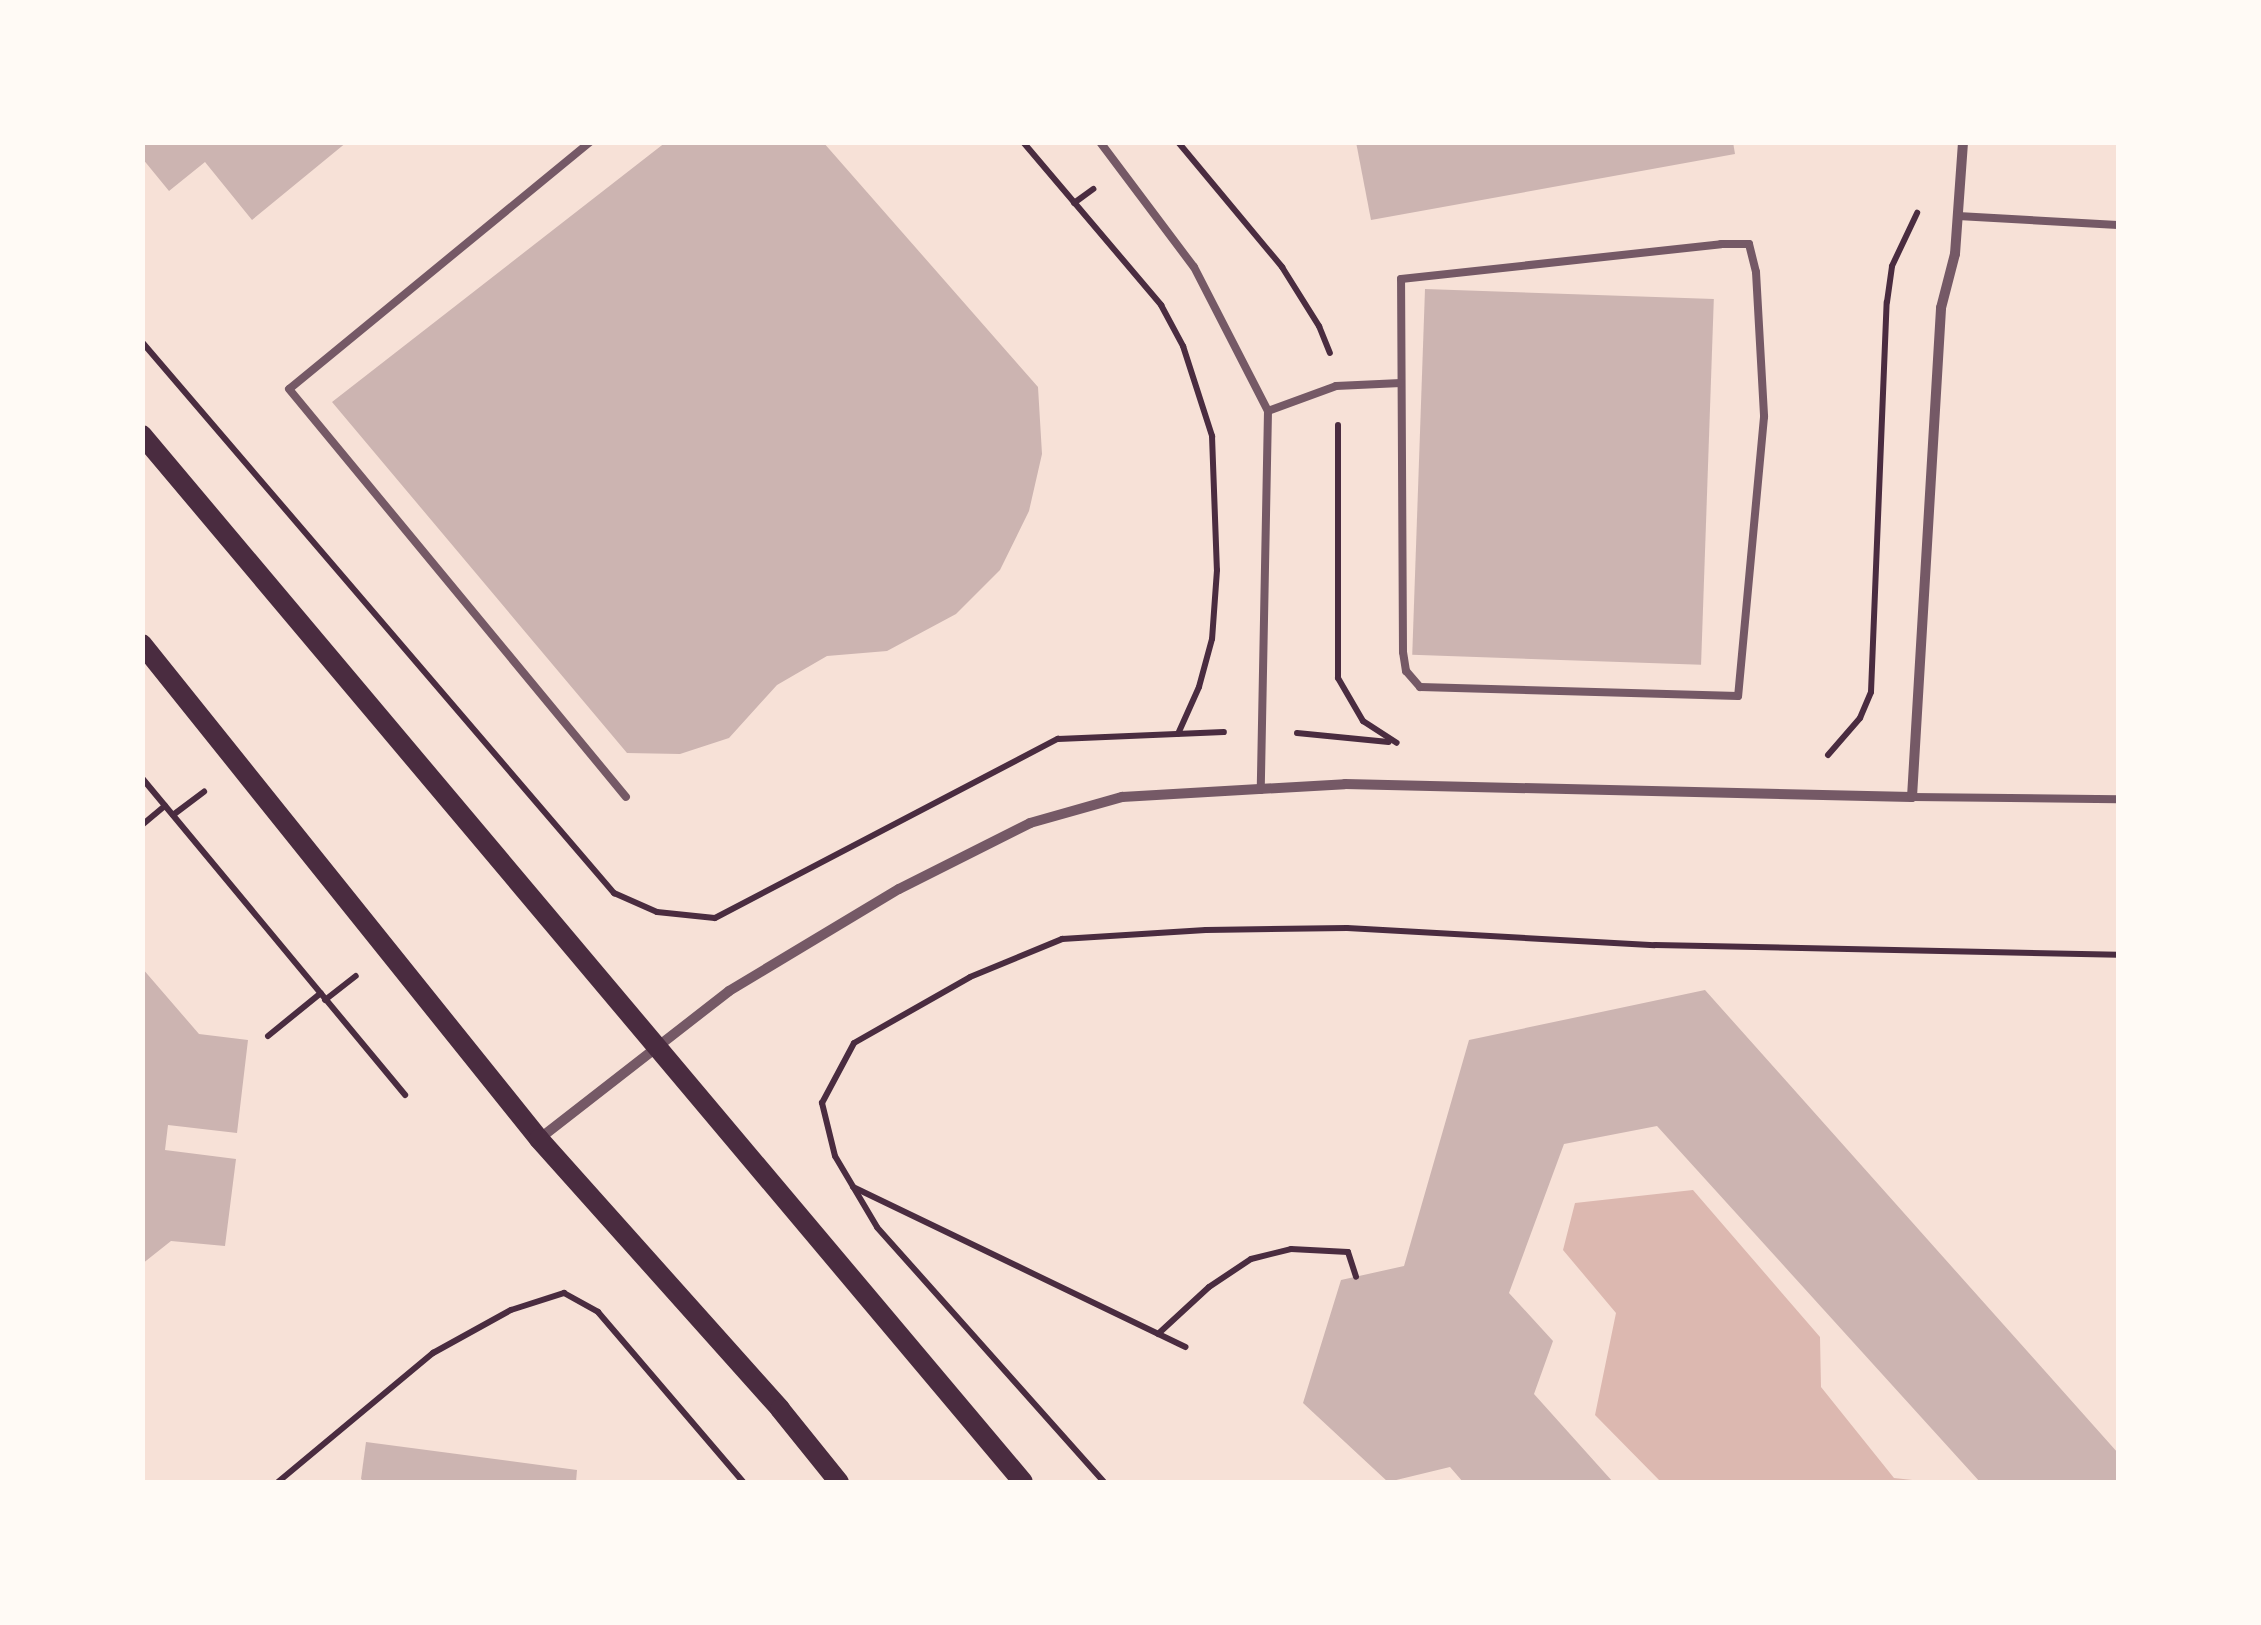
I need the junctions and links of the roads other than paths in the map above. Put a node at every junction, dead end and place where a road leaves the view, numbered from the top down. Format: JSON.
{"nodes":[{"id":1,"x":590,"y":142,"type":"edge"},
{"id":2,"x":1100,"y":142,"type":"edge"},
{"id":3,"x":1963,"y":142,"type":"edge"},
{"id":4,"x":1958,"y":216,"type":"junction"},
{"id":5,"x":2118,"y":225,"type":"edge"},
{"id":6,"x":1401,"y":383,"type":"junction"},
{"id":7,"x":1268,"y":411,"type":"junction"},
{"id":8,"x":142,"y":435,"type":"edge"},
{"id":9,"x":142,"y":644,"type":"edge"},
{"id":10,"x":1261,"y":790,"type":"junction"},
{"id":11,"x":1912,"y":796,"type":"junction"},
{"id":12,"x":626,"y":797,"type":"dead end"},
{"id":13,"x":2118,"y":799,"type":"edge"},
{"id":14,"x":656,"y":1046,"type":"junction"},
{"id":15,"x":539,"y":1139,"type":"junction"},
{"id":16,"x":839,"y":1482,"type":"edge"},
{"id":17,"x":1023,"y":1482,"type":"edge"}],
"edges":[{"from":1,"to":12,"type":"lane"},
{"from":2,"to":7,"type":"lane"},
{"from":3,"to":4,"type":"street"},
{"from":4,"to":5,"type":"lane"},
{"from":4,"to":11,"type":"street"},
{"from":6,"to":6,"type":"lane"},
{"from":6,"to":7,"type":"lane"},
{"from":7,"to":10,"type":"lane"},
{"from":8,"to":14,"type":"main road"},
{"from":9,"to":15,"type":"main road"},
{"from":10,"to":11,"type":"street"},
{"from":10,"to":14,"type":"street"},
{"from":11,"to":13,"type":"lane"},
{"from":14,"to":15,"type":"street"},
{"from":14,"to":17,"type":"main road"},
{"from":15,"to":16,"type":"main road"}]}
